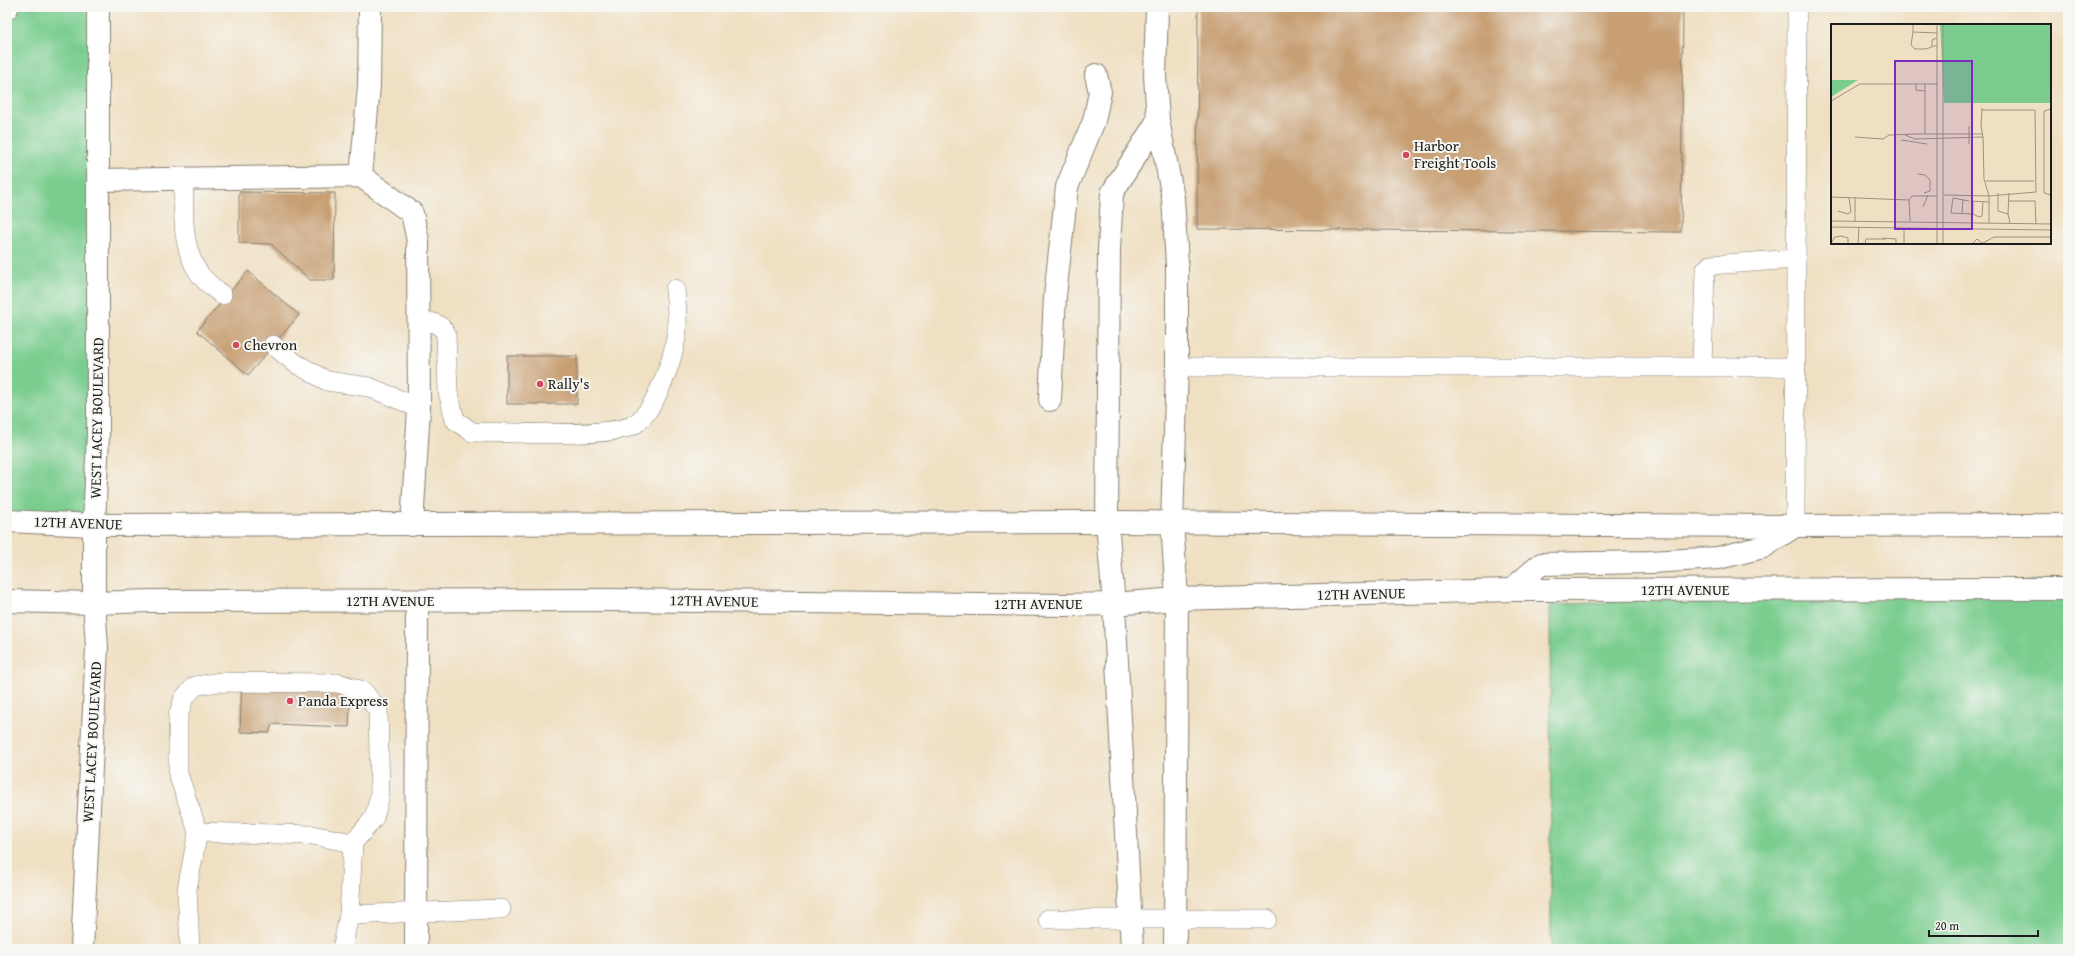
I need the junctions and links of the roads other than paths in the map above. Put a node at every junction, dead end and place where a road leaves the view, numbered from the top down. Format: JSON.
{"nodes":[{"id":1,"x":98,"y":7,"type":"edge"},
{"id":2,"x":370,"y":7,"type":"edge"},
{"id":3,"x":1157,"y":7,"type":"edge"},
{"id":4,"x":1798,"y":7,"type":"edge"},
{"id":5,"x":1096,"y":75,"type":"dead end"},
{"id":6,"x":1158,"y":120,"type":"junction"},
{"id":7,"x":361,"y":176,"type":"junction"},
{"id":8,"x":98,"y":180,"type":"junction"},
{"id":9,"x":184,"y":180,"type":"junction"},
{"id":10,"x":1796,"y":259,"type":"junction"},
{"id":11,"x":675,"y":289,"type":"dead end"},
{"id":12,"x":222,"y":295,"type":"dead end"},
{"id":13,"x":418,"y":320,"type":"junction"},
{"id":14,"x":273,"y":345,"type":"dead end"},
{"id":15,"x":1702,"y":366,"type":"junction"},
{"id":16,"x":1177,"y":367,"type":"junction"},
{"id":17,"x":1796,"y":367,"type":"junction"},
{"id":18,"x":1050,"y":400,"type":"dead end"},
{"id":19,"x":419,"y":408,"type":"junction"},
{"id":20,"x":7,"y":521,"type":"edge"},
{"id":21,"x":1107,"y":522,"type":"junction"},
{"id":22,"x":1172,"y":522,"type":"junction"},
{"id":23,"x":94,"y":525,"type":"junction"},
{"id":24,"x":412,"y":525,"type":"junction"},
{"id":25,"x":2068,"y":525,"type":"edge"},
{"id":26,"x":1795,"y":526,"type":"junction"},
{"id":27,"x":2068,"y":589,"type":"edge"},
{"id":28,"x":1511,"y":590,"type":"junction"},
{"id":29,"x":1177,"y":599,"type":"junction"},
{"id":30,"x":7,"y":601,"type":"edge"},
{"id":31,"x":417,"y":601,"type":"junction"},
{"id":32,"x":94,"y":603,"type":"junction"},
{"id":33,"x":1114,"y":604,"type":"junction"},
{"id":34,"x":198,"y":832,"type":"junction"},
{"id":35,"x":353,"y":843,"type":"junction"},
{"id":36,"x":501,"y":909,"type":"dead end"},
{"id":37,"x":417,"y":912,"type":"junction"},
{"id":38,"x":350,"y":915,"type":"junction"},
{"id":39,"x":1048,"y":919,"type":"dead end"},
{"id":40,"x":1131,"y":919,"type":"junction"},
{"id":41,"x":1175,"y":919,"type":"junction"},
{"id":42,"x":1267,"y":919,"type":"dead end"},
{"id":43,"x":82,"y":949,"type":"edge"},
{"id":44,"x":190,"y":949,"type":"edge"},
{"id":45,"x":342,"y":949,"type":"edge"},
{"id":46,"x":416,"y":949,"type":"edge"},
{"id":47,"x":1132,"y":949,"type":"edge"},
{"id":48,"x":1175,"y":949,"type":"edge"}],
"edges":[{"from":1,"to":8,"type":"main road","name":"WEST LACEY BOULEVARD"},
{"from":2,"to":7,"type":"main road"},
{"from":3,"to":6,"type":"main road"},
{"from":4,"to":10,"type":"lane"},
{"from":5,"to":18,"type":"main road"},
{"from":6,"to":16,"type":"main road"},
{"from":6,"to":21,"type":"main road"},
{"from":7,"to":9,"type":"main road"},
{"from":7,"to":13,"type":"main road"},
{"from":8,"to":9,"type":"main road"},
{"from":8,"to":23,"type":"main road","name":"WEST LACEY BOULEVARD"},
{"from":9,"to":12,"type":"lane"},
{"from":10,"to":15,"type":"lane"},
{"from":10,"to":17,"type":"lane"},
{"from":11,"to":13,"type":"lane"},
{"from":13,"to":19,"type":"main road"},
{"from":14,"to":19,"type":"lane"},
{"from":15,"to":16,"type":"lane"},
{"from":15,"to":17,"type":"lane"},
{"from":16,"to":22,"type":"main road"},
{"from":17,"to":26,"type":"lane"},
{"from":19,"to":24,"type":"main road"},
{"from":20,"to":23,"type":"main road","name":"12TH AVENUE"},
{"from":21,"to":22,"type":"main road","name":"12TH AVENUE"},
{"from":21,"to":24,"type":"main road","name":"12TH AVENUE"},
{"from":21,"to":33,"type":"main road"},
{"from":22,"to":26,"type":"main road","name":"12TH AVENUE"},
{"from":22,"to":29,"type":"main road"},
{"from":23,"to":24,"type":"main road","name":"12TH AVENUE"},
{"from":23,"to":32,"type":"main road","name":"WEST LACEY BOULEVARD"},
{"from":25,"to":26,"type":"main road","name":"12TH AVENUE"},
{"from":26,"to":28,"type":"main road"},
{"from":27,"to":28,"type":"main road","name":"12TH AVENUE"},
{"from":28,"to":29,"type":"main road","name":"12TH AVENUE"},
{"from":29,"to":33,"type":"main road","name":"12TH AVENUE"},
{"from":29,"to":41,"type":"main road"},
{"from":30,"to":32,"type":"main road","name":"12TH AVENUE"},
{"from":31,"to":32,"type":"main road","name":"12TH AVENUE"},
{"from":31,"to":33,"type":"main road","name":"12TH AVENUE"},
{"from":31,"to":37,"type":"main road"},
{"from":32,"to":43,"type":"main road","name":"WEST LACEY BOULEVARD"},
{"from":33,"to":40,"type":"main road"},
{"from":34,"to":35,"type":"lane"},
{"from":34,"to":35,"type":"lane"},
{"from":34,"to":44,"type":"lane"},
{"from":35,"to":38,"type":"lane"},
{"from":36,"to":37,"type":"lane"},
{"from":37,"to":38,"type":"lane"},
{"from":37,"to":46,"type":"main road"},
{"from":38,"to":45,"type":"lane"},
{"from":39,"to":40,"type":"lane"},
{"from":40,"to":41,"type":"lane"},
{"from":40,"to":47,"type":"main road"},
{"from":41,"to":42,"type":"lane"},
{"from":41,"to":48,"type":"main road"}]}
